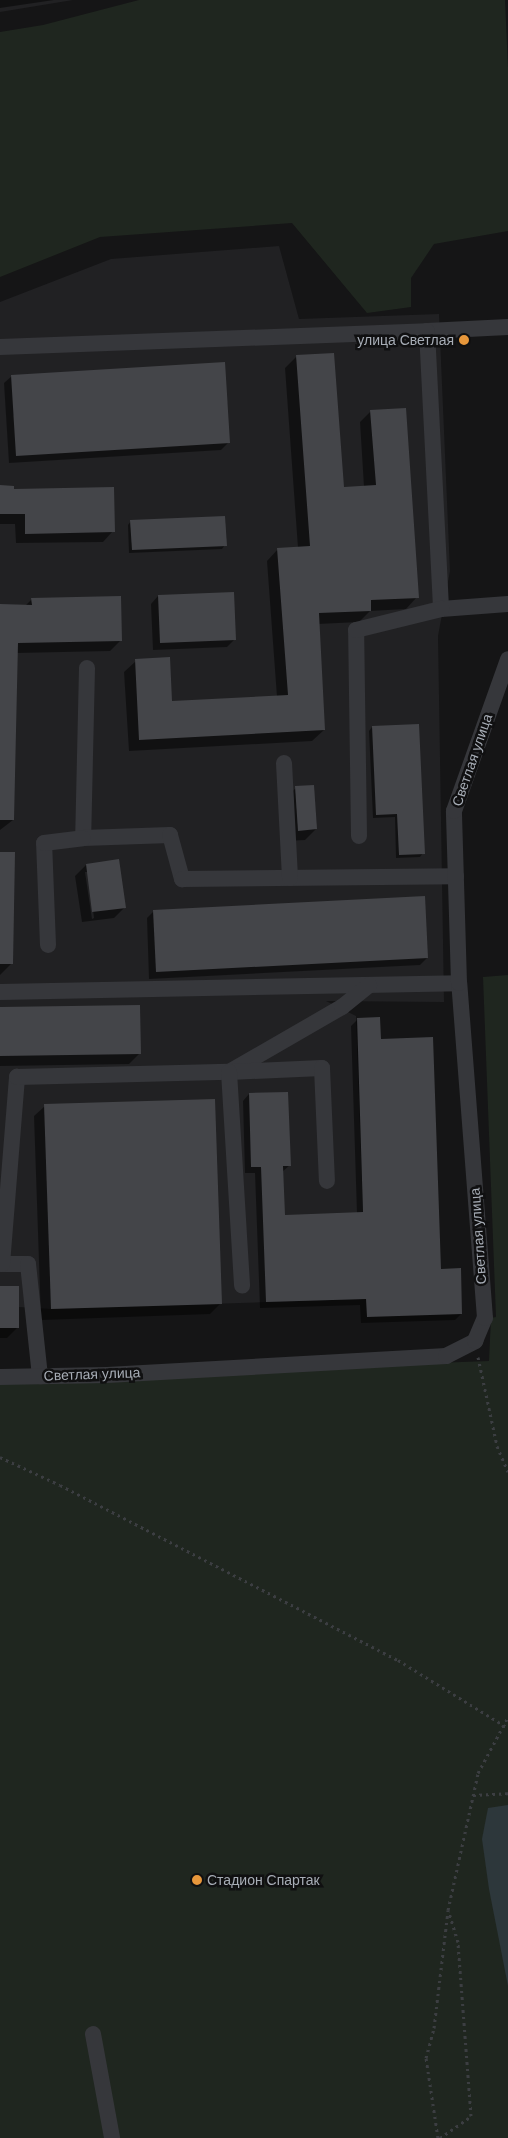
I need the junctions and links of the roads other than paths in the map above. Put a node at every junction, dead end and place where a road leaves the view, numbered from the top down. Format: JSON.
{"nodes":[{"id":1,"x":508,"y":327,"type":"edge"},
{"id":2,"x":427,"y":331,"type":"junction"},
{"id":3,"x":0,"y":347,"type":"edge"},
{"id":4,"x":508,"y":604,"type":"edge"},
{"id":5,"x":441,"y":609,"type":"junction"},
{"id":6,"x":508,"y":659,"type":"edge"},
{"id":7,"x":87,"y":668,"type":"dead end"},
{"id":8,"x":284,"y":763,"type":"dead end"},
{"id":9,"x":359,"y":836,"type":"dead end"},
{"id":10,"x":83,"y":838,"type":"junction"},
{"id":11,"x":456,"y":876,"type":"junction"},
{"id":12,"x":290,"y":878,"type":"junction"},
{"id":13,"x":48,"y":945,"type":"dead end"},
{"id":14,"x":459,"y":983,"type":"junction"},
{"id":15,"x":369,"y":984,"type":"junction"},
{"id":16,"x":0,"y":992,"type":"edge"},
{"id":17,"x":229,"y":1072,"type":"junction"},
{"id":18,"x":327,"y":1181,"type":"dead end"},
{"id":19,"x":1,"y":1264,"type":"edge"},
{"id":20,"x":242,"y":1286,"type":"dead end"},
{"id":21,"x":40,"y":1376,"type":"junction"},
{"id":22,"x":0,"y":1377,"type":"edge"},
{"id":23,"x":93,"y":2034,"type":"dead end"},
{"id":24,"x":112,"y":2138,"type":"edge"}],
"edges":[{"from":1,"to":2,"type":"street"},
{"from":2,"to":3,"type":"street"},
{"from":2,"to":5,"type":"street"},
{"from":4,"to":5,"type":"street"},
{"from":5,"to":9,"type":"street"},
{"from":6,"to":11,"type":"street","name":"Светлая улица"},
{"from":7,"to":10,"type":"street"},
{"from":8,"to":12,"type":"street"},
{"from":10,"to":12,"type":"street"},
{"from":10,"to":13,"type":"street"},
{"from":11,"to":12,"type":"street"},
{"from":11,"to":14,"type":"street","name":"Светлая улица"},
{"from":14,"to":15,"type":"street"},
{"from":14,"to":21,"type":"street","name":"Светлая улица"},
{"from":15,"to":16,"type":"street"},
{"from":15,"to":17,"type":"street"},
{"from":17,"to":18,"type":"street"},
{"from":17,"to":19,"type":"street"},
{"from":17,"to":20,"type":"street"},
{"from":19,"to":21,"type":"street"},
{"from":21,"to":22,"type":"street","name":"Светлая улица"},
{"from":23,"to":24,"type":"street"}]}
